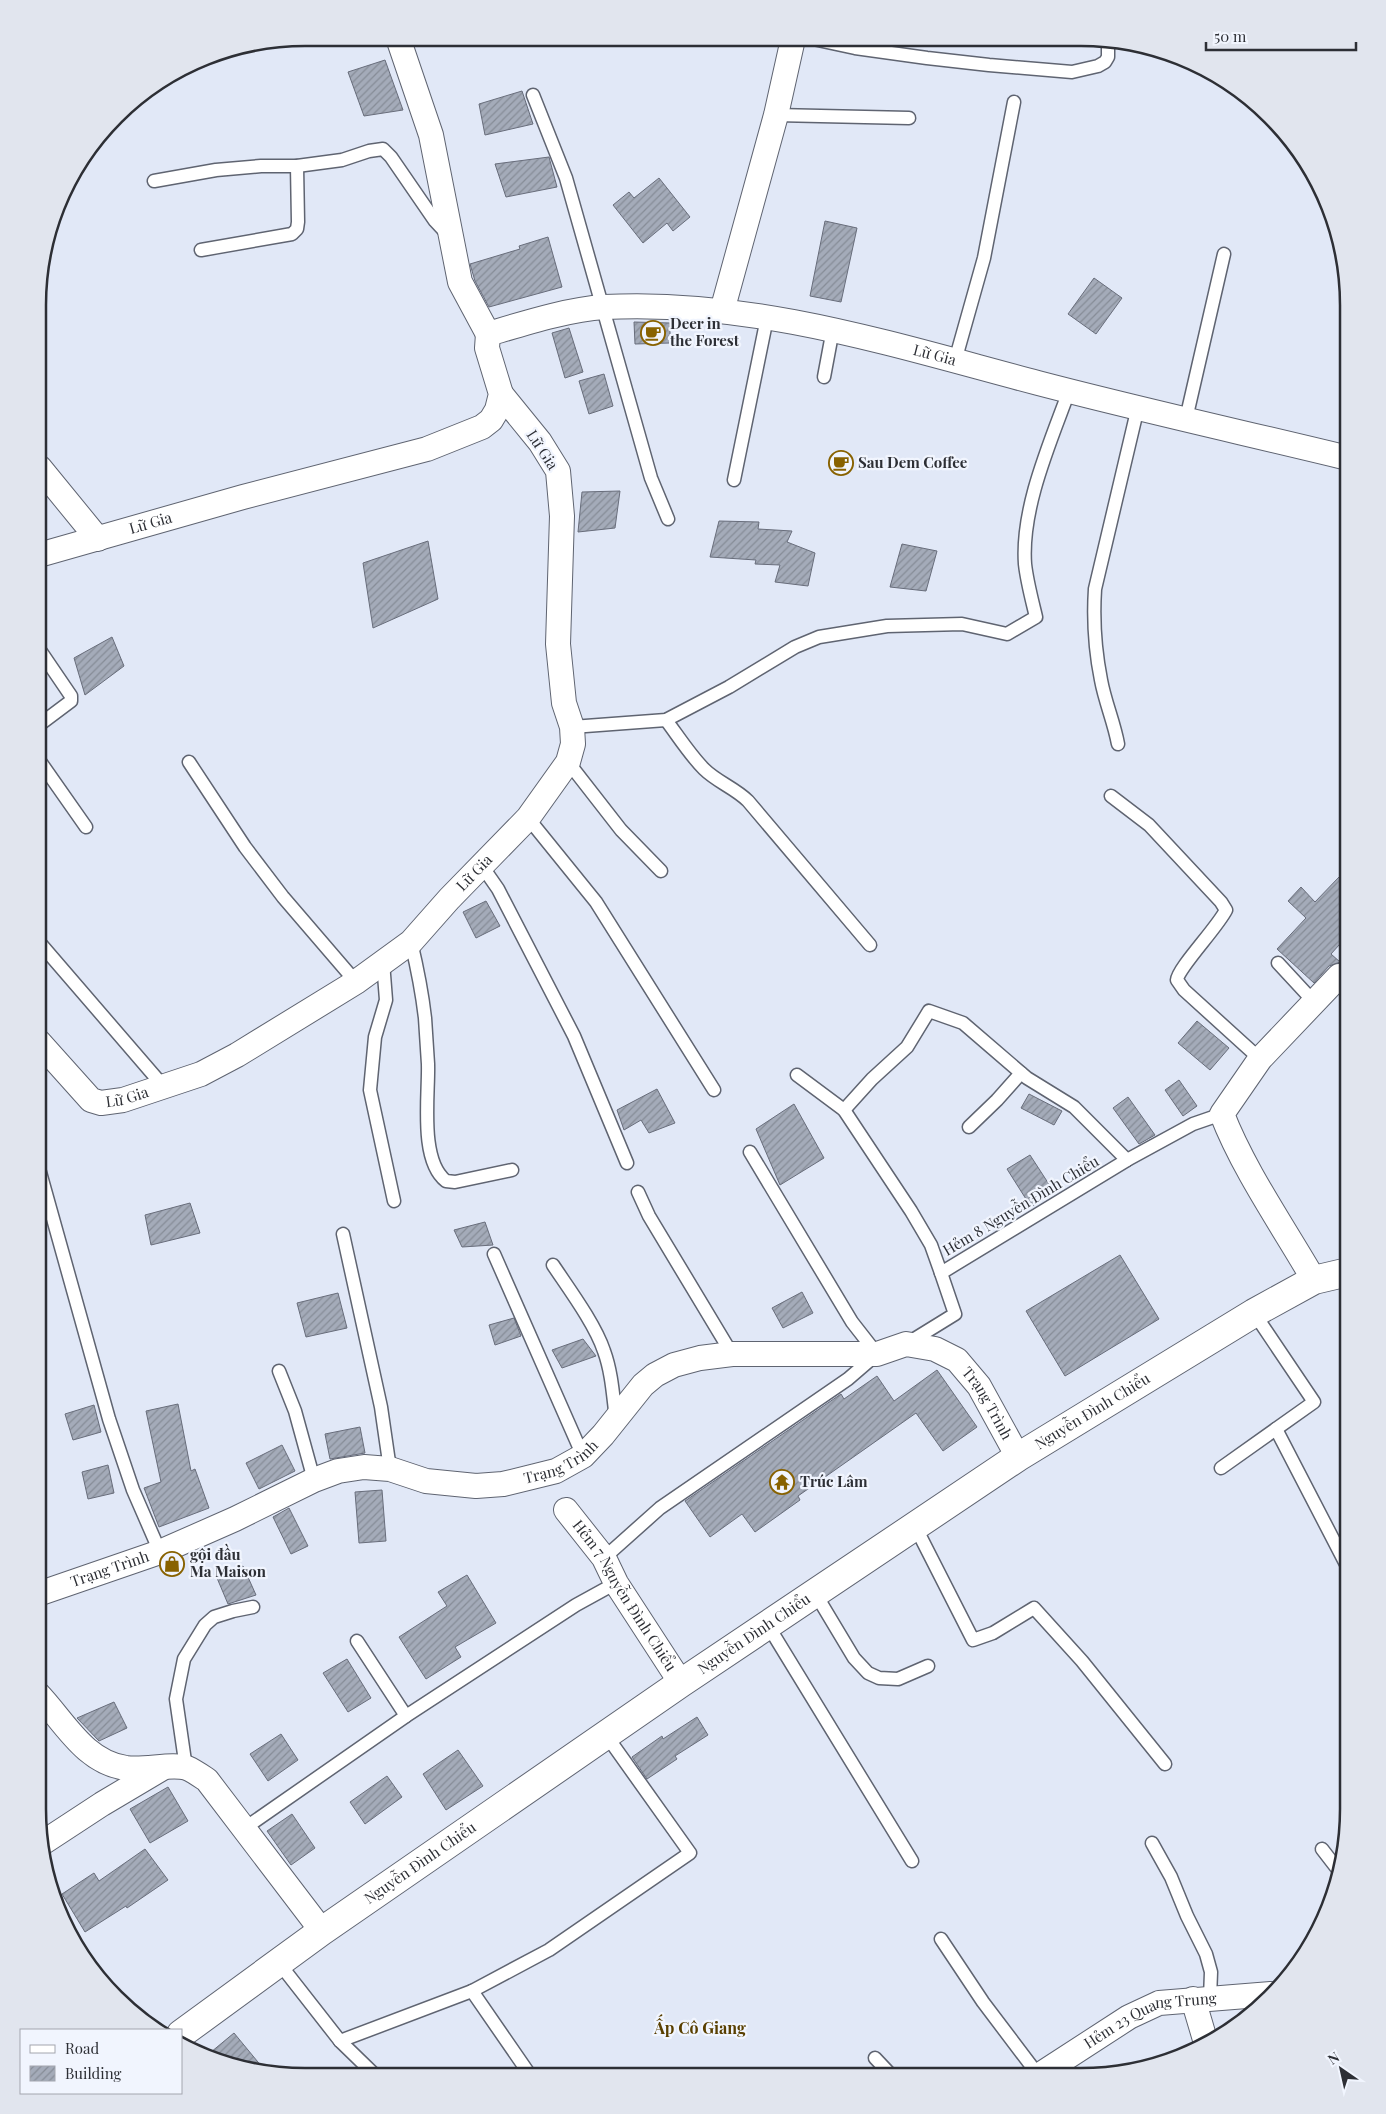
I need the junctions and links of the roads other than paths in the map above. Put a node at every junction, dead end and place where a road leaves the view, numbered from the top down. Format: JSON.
{"nodes":[{"id":1,"x":401,"y":46,"type":"edge"},
{"id":2,"x":791,"y":46,"type":"edge"},
{"id":3,"x":845,"y":46,"type":"edge"},
{"id":4,"x":1108,"y":48,"type":"edge"},
{"id":5,"x":533,"y":95,"type":"dead end"},
{"id":6,"x":1014,"y":102,"type":"dead end"},
{"id":7,"x":776,"y":115,"type":"junction"},
{"id":8,"x":909,"y":118,"type":"dead end"},
{"id":9,"x":297,"y":166,"type":"junction"},
{"id":10,"x":154,"y":181,"type":"dead end"},
{"id":11,"x":452,"y":239,"type":"junction"},
{"id":12,"x":201,"y":250,"type":"dead end"},
{"id":13,"x":1224,"y":254,"type":"dead end"},
{"id":14,"x":602,"y":308,"type":"junction"},
{"id":15,"x":722,"y":311,"type":"junction"},
{"id":16,"x":768,"y":318,"type":"junction"},
{"id":17,"x":833,"y":329,"type":"junction"},
{"id":18,"x":488,"y":334,"type":"junction"},
{"id":19,"x":955,"y":361,"type":"junction"},
{"id":20,"x":824,"y":377,"type":"dead end"},
{"id":21,"x":1069,"y":390,"type":"junction"},
{"id":22,"x":501,"y":394,"type":"junction"},
{"id":23,"x":1138,"y":407,"type":"junction"},
{"id":24,"x":1186,"y":419,"type":"junction"},
{"id":25,"x":1340,"y":456,"type":"edge"},
{"id":26,"x":46,"y":475,"type":"edge"},
{"id":27,"x":734,"y":480,"type":"dead end"},
{"id":28,"x":668,"y":519,"type":"dead end"},
{"id":29,"x":98,"y":539,"type":"junction"},
{"id":30,"x":46,"y":553,"type":"edge"},
{"id":31,"x":46,"y":659,"type":"edge"},
{"id":32,"x":46,"y":720,"type":"edge"},
{"id":33,"x":666,"y":720,"type":"junction"},
{"id":34,"x":572,"y":727,"type":"junction"},
{"id":35,"x":1118,"y":744,"type":"dead end"},
{"id":36,"x":189,"y":762,"type":"dead end"},
{"id":37,"x":568,"y":762,"type":"junction"},
{"id":38,"x":46,"y":770,"type":"edge"},
{"id":39,"x":1111,"y":796,"type":"dead end"},
{"id":40,"x":528,"y":818,"type":"junction"},
{"id":41,"x":86,"y":827,"type":"dead end"},
{"id":42,"x":482,"y":866,"type":"junction"},
{"id":43,"x":661,"y":872,"type":"dead end"},
{"id":44,"x":411,"y":942,"type":"junction"},
{"id":45,"x":870,"y":945,"type":"dead end"},
{"id":46,"x":46,"y":950,"type":"edge"},
{"id":47,"x":383,"y":962,"type":"junction"},
{"id":48,"x":1278,"y":963,"type":"dead end"},
{"id":49,"x":1340,"y":975,"type":"edge"},
{"id":50,"x":356,"y":982,"type":"junction"},
{"id":51,"x":1315,"y":1002,"type":"junction"},
{"id":52,"x":46,"y":1050,"type":"edge"},
{"id":53,"x":1260,"y":1059,"type":"junction"},
{"id":54,"x":1021,"y":1073,"type":"junction"},
{"id":55,"x":797,"y":1074,"type":"dead end"},
{"id":56,"x":164,"y":1087,"type":"junction"},
{"id":57,"x":714,"y":1090,"type":"dead end"},
{"id":58,"x":844,"y":1110,"type":"junction"},
{"id":59,"x":1222,"y":1114,"type":"junction"},
{"id":60,"x":969,"y":1127,"type":"dead end"},
{"id":61,"x":750,"y":1152,"type":"dead end"},
{"id":62,"x":1127,"y":1160,"type":"junction"},
{"id":63,"x":627,"y":1163,"type":"dead end"},
{"id":64,"x":512,"y":1170,"type":"dead end"},
{"id":65,"x":638,"y":1192,"type":"dead end"},
{"id":66,"x":46,"y":1194,"type":"edge"},
{"id":67,"x":394,"y":1201,"type":"dead end"},
{"id":68,"x":343,"y":1234,"type":"dead end"},
{"id":69,"x":494,"y":1254,"type":"dead end"},
{"id":70,"x":553,"y":1265,"type":"dead end"},
{"id":71,"x":941,"y":1273,"type":"junction"},
{"id":72,"x":1340,"y":1274,"type":"edge"},
{"id":73,"x":1314,"y":1280,"type":"junction"},
{"id":74,"x":1254,"y":1312,"type":"junction"},
{"id":75,"x":906,"y":1344,"type":"junction"},
{"id":76,"x":732,"y":1354,"type":"junction"},
{"id":77,"x":877,"y":1354,"type":"junction"},
{"id":78,"x":280,"y":1371,"type":"dead end"},
{"id":79,"x":616,"y":1419,"type":"junction"},
{"id":80,"x":1276,"y":1429,"type":"junction"},
{"id":81,"x":583,"y":1456,"type":"junction"},
{"id":82,"x":1018,"y":1457,"type":"junction"},
{"id":83,"x":1221,"y":1468,"type":"dead end"},
{"id":84,"x":390,"y":1469,"type":"junction"},
{"id":85,"x":314,"y":1480,"type":"junction"},
{"id":86,"x":566,"y":1510,"type":"dead end"},
{"id":87,"x":915,"y":1526,"type":"junction"},
{"id":88,"x":160,"y":1552,"type":"junction"},
{"id":89,"x":1340,"y":1553,"type":"edge"},
{"id":90,"x":604,"y":1558,"type":"junction"},
{"id":91,"x":616,"y":1583,"type":"junction"},
{"id":92,"x":46,"y":1591,"type":"edge"},
{"id":93,"x":814,"y":1593,"type":"junction"},
{"id":94,"x":253,"y":1608,"type":"dead end"},
{"id":95,"x":767,"y":1624,"type":"junction"},
{"id":96,"x":356,"y":1641,"type":"dead end"},
{"id":97,"x":928,"y":1666,"type":"dead end"},
{"id":98,"x":681,"y":1683,"type":"junction"},
{"id":99,"x":46,"y":1704,"type":"edge"},
{"id":100,"x":406,"y":1716,"type":"junction"},
{"id":101,"x":606,"y":1735,"type":"junction"},
{"id":102,"x":1165,"y":1764,"type":"dead end"},
{"id":103,"x":163,"y":1768,"type":"junction"},
{"id":104,"x":186,"y":1768,"type":"junction"},
{"id":105,"x":245,"y":1828,"type":"junction"},
{"id":106,"x":48,"y":1840,"type":"edge"},
{"id":107,"x":1152,"y":1844,"type":"dead end"},
{"id":108,"x":1322,"y":1849,"type":"dead end"},
{"id":109,"x":912,"y":1861,"type":"dead end"},
{"id":110,"x":1334,"y":1864,"type":"edge"},
{"id":111,"x":322,"y":1931,"type":"junction"},
{"id":112,"x":941,"y":1939,"type":"dead end"},
{"id":113,"x":278,"y":1963,"type":"junction"},
{"id":114,"x":472,"y":1991,"type":"junction"},
{"id":115,"x":1261,"y":1995,"type":"edge"},
{"id":116,"x":1202,"y":1999,"type":"junction"},
{"id":117,"x":182,"y":2033,"type":"edge"},
{"id":118,"x":1205,"y":2035,"type":"edge"},
{"id":119,"x":340,"y":2041,"type":"junction"},
{"id":120,"x":875,"y":2058,"type":"dead end"},
{"id":121,"x":368,"y":2068,"type":"edge"},
{"id":122,"x":525,"y":2068,"type":"edge"},
{"id":123,"x":884,"y":2068,"type":"edge"},
{"id":124,"x":1033,"y":2068,"type":"edge"},
{"id":125,"x":1051,"y":2068,"type":"edge"}],
"edges":[{"from":1,"to":11,"type":"street"},
{"from":2,"to":7,"type":"street"},
{"from":3,"to":4,"type":"lane"},
{"from":5,"to":14,"type":"lane"},
{"from":6,"to":19,"type":"lane"},
{"from":7,"to":8,"type":"lane"},
{"from":7,"to":15,"type":"street"},
{"from":9,"to":10,"type":"lane"},
{"from":9,"to":11,"type":"lane"},
{"from":9,"to":12,"type":"lane"},
{"from":11,"to":18,"type":"street"},
{"from":13,"to":24,"type":"lane"},
{"from":14,"to":15,"type":"street","name":"Lữ Gia"},
{"from":14,"to":18,"type":"street","name":"Lữ Gia"},
{"from":14,"to":28,"type":"lane"},
{"from":15,"to":16,"type":"street","name":"Lữ Gia"},
{"from":16,"to":17,"type":"street","name":"Lữ Gia"},
{"from":16,"to":27,"type":"lane"},
{"from":17,"to":19,"type":"street","name":"Lữ Gia"},
{"from":17,"to":20,"type":"lane"},
{"from":18,"to":22,"type":"street","name":"Lữ Gia"},
{"from":19,"to":21,"type":"street","name":"Lữ Gia"},
{"from":21,"to":23,"type":"street","name":"Lữ Gia"},
{"from":21,"to":33,"type":"lane"},
{"from":22,"to":29,"type":"street","name":"Lữ Gia"},
{"from":22,"to":34,"type":"street","name":"Lữ Gia"},
{"from":23,"to":24,"type":"street","name":"Lữ Gia"},
{"from":23,"to":35,"type":"lane"},
{"from":24,"to":25,"type":"street","name":"Lữ Gia"},
{"from":26,"to":29,"type":"street"},
{"from":29,"to":30,"type":"street","name":"Lữ Gia"},
{"from":31,"to":32,"type":"lane"},
{"from":33,"to":34,"type":"lane"},
{"from":33,"to":45,"type":"lane"},
{"from":34,"to":37,"type":"street","name":"Lữ Gia"},
{"from":36,"to":50,"type":"lane"},
{"from":37,"to":40,"type":"street","name":"Lữ Gia"},
{"from":37,"to":43,"type":"lane"},
{"from":38,"to":41,"type":"lane"},
{"from":39,"to":53,"type":"lane"},
{"from":40,"to":42,"type":"street","name":"Lữ Gia"},
{"from":40,"to":57,"type":"lane"},
{"from":42,"to":44,"type":"street","name":"Lữ Gia"},
{"from":42,"to":63,"type":"lane"},
{"from":44,"to":47,"type":"street","name":"Lữ Gia"},
{"from":44,"to":64,"type":"lane"},
{"from":46,"to":56,"type":"lane"},
{"from":47,"to":50,"type":"street","name":"Lữ Gia"},
{"from":47,"to":67,"type":"lane"},
{"from":48,"to":51,"type":"lane"},
{"from":49,"to":51,"type":"street"},
{"from":50,"to":56,"type":"street","name":"Lữ Gia"},
{"from":51,"to":53,"type":"street"},
{"from":52,"to":56,"type":"street","name":"Lữ Gia"},
{"from":53,"to":59,"type":"street"},
{"from":54,"to":58,"type":"lane"},
{"from":54,"to":60,"type":"lane"},
{"from":54,"to":62,"type":"lane"},
{"from":55,"to":58,"type":"lane"},
{"from":58,"to":71,"type":"lane"},
{"from":59,"to":62,"type":"lane","name":"Hẻm 8 Nguyễn Đình Chiểu"},
{"from":59,"to":73,"type":"street"},
{"from":61,"to":77,"type":"lane"},
{"from":62,"to":71,"type":"lane","name":"Hẻm 8 Nguyễn Đình Chiểu"},
{"from":65,"to":76,"type":"lane"},
{"from":66,"to":88,"type":"lane"},
{"from":68,"to":84,"type":"lane"},
{"from":69,"to":81,"type":"lane"},
{"from":70,"to":79,"type":"lane"},
{"from":71,"to":75,"type":"lane","name":"Hẻm 8 Nguyễn Đình Chiểu"},
{"from":72,"to":73,"type":"main road","name":"Nguyễn Đình Chiểu"},
{"from":73,"to":74,"type":"main road","name":"Nguyễn Đình Chiểu"},
{"from":74,"to":80,"type":"lane"},
{"from":74,"to":82,"type":"main road","name":"Nguyễn Đình Chiểu"},
{"from":75,"to":77,"type":"street","name":"Trạng Trình"},
{"from":75,"to":82,"type":"street","name":"Trạng Trình"},
{"from":76,"to":77,"type":"street","name":"Trạng Trình"},
{"from":76,"to":79,"type":"street","name":"Trạng Trình"},
{"from":77,"to":90,"type":"lane"},
{"from":78,"to":85,"type":"lane"},
{"from":79,"to":81,"type":"street","name":"Trạng Trình"},
{"from":80,"to":83,"type":"lane"},
{"from":80,"to":89,"type":"lane"},
{"from":81,"to":84,"type":"street","name":"Trạng Trình"},
{"from":82,"to":87,"type":"main road","name":"Nguyễn Đình Chiểu"},
{"from":84,"to":85,"type":"street","name":"Trạng Trình"},
{"from":85,"to":88,"type":"street","name":"Trạng Trình"},
{"from":86,"to":90,"type":"street","name":"Hẻm 7 Nguyễn Đình Chiểu"},
{"from":87,"to":93,"type":"main road","name":"Nguyễn Đình Chiểu"},
{"from":87,"to":102,"type":"lane"},
{"from":88,"to":92,"type":"street","name":"Trạng Trình"},
{"from":90,"to":91,"type":"street","name":"Hẻm 7 Nguyễn Đình Chiểu"},
{"from":91,"to":98,"type":"street","name":"Hẻm 7 Nguyễn Đình Chiểu"},
{"from":91,"to":100,"type":"lane"},
{"from":93,"to":95,"type":"main road","name":"Nguyễn Đình Chiểu"},
{"from":93,"to":97,"type":"lane"},
{"from":94,"to":104,"type":"lane"},
{"from":95,"to":98,"type":"main road","name":"Nguyễn Đình Chiểu"},
{"from":95,"to":109,"type":"lane"},
{"from":96,"to":100,"type":"lane"},
{"from":98,"to":101,"type":"main road","name":"Nguyễn Đình Chiểu"},
{"from":99,"to":103,"type":"street"},
{"from":100,"to":105,"type":"lane"},
{"from":101,"to":111,"type":"main road","name":"Nguyễn Đình Chiểu"},
{"from":101,"to":114,"type":"lane"},
{"from":103,"to":104,"type":"street"},
{"from":103,"to":106,"type":"street"},
{"from":104,"to":105,"type":"street"},
{"from":105,"to":111,"type":"street"},
{"from":107,"to":116,"type":"lane"},
{"from":108,"to":110,"type":"lane"},
{"from":111,"to":113,"type":"main road","name":"Nguyễn Đình Chiểu"},
{"from":112,"to":124,"type":"lane"},
{"from":113,"to":117,"type":"main road","name":"Nguyễn Đình Chiểu"},
{"from":113,"to":119,"type":"lane"},
{"from":114,"to":119,"type":"lane"},
{"from":114,"to":122,"type":"lane"},
{"from":115,"to":116,"type":"street","name":"Hẻm 23 Quang Trung"},
{"from":116,"to":118,"type":"street"},
{"from":116,"to":125,"type":"street","name":"Hẻm 23 Quang Trung"},
{"from":119,"to":121,"type":"lane"},
{"from":120,"to":123,"type":"lane"}]}
